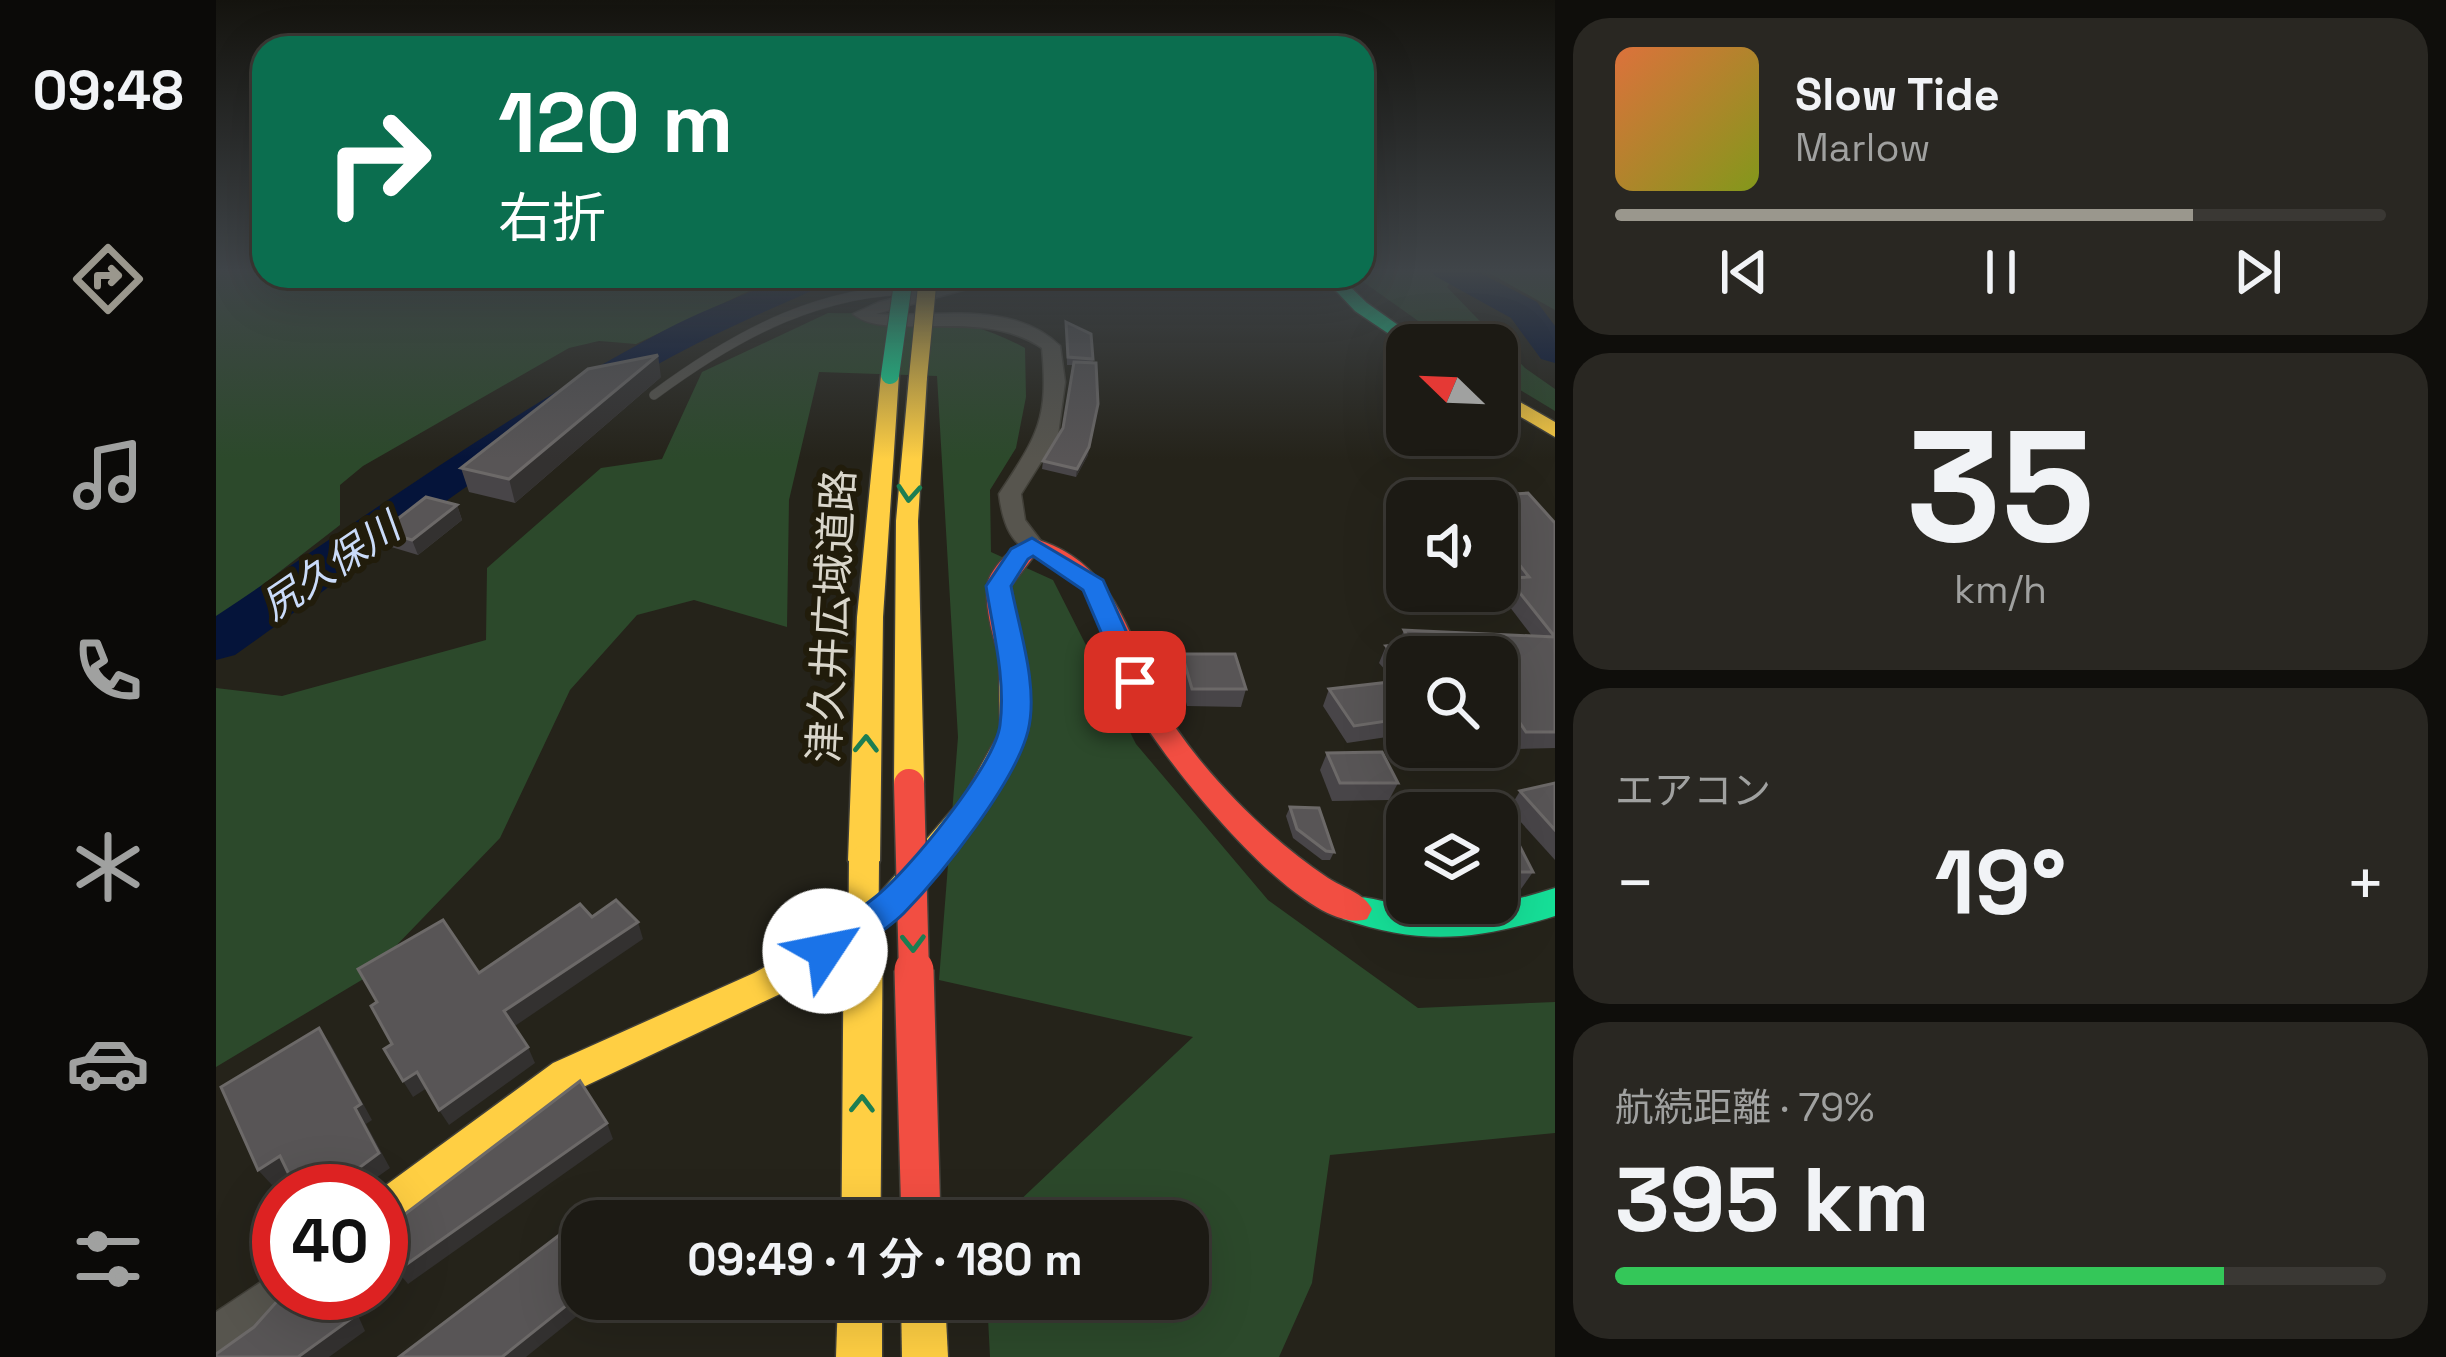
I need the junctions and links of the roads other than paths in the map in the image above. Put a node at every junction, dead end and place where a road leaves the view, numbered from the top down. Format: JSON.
{"nodes":[{"id":1,"x":755,"y":332,"type":"edge"},
{"id":2,"x":904,"y":332,"type":"edge"},
{"id":3,"x":921,"y":332,"type":"edge"},
{"id":4,"x":1024,"y":332,"type":"edge"},
{"id":5,"x":904,"y":375,"type":"junction"},
{"id":6,"x":654,"y":395,"type":"dead end"},
{"id":7,"x":1518,"y":408,"type":"edge"},
{"id":8,"x":1555,"y":431,"type":"edge"},
{"id":9,"x":1032,"y":545,"type":"junction"},
{"id":10,"x":1555,"y":902,"type":"edge"},
{"id":11,"x":408,"y":1194,"type":"edge"},
{"id":12,"x":861,"y":1200,"type":"edge"},
{"id":13,"x":920,"y":1200,"type":"edge"},
{"id":14,"x":252,"y":1313,"type":"edge"},
{"id":15,"x":860,"y":1320,"type":"edge"},
{"id":16,"x":924,"y":1320,"type":"edge"},
{"id":17,"x":216,"y":1340,"type":"edge"},
{"id":18,"x":860,"y":1357,"type":"edge"},
{"id":19,"x":925,"y":1357,"type":"edge"}],
"edges":[{"from":1,"to":6,"type":"lane"},
{"from":2,"to":5,"type":"main road","bridge":true},
{"from":3,"to":5,"type":"main road","bridge":true},
{"from":4,"to":9,"type":"street"},
{"from":12,"to":5,"type":"main road","name":"津久井広域道路","one_way":true,"bridge":true},
{"from":5,"to":13,"type":"main road","name":"津久井広域道路","one_way":true,"bridge":true},
{"from":7,"to":8,"type":"main road"},
{"from":9,"to":10,"type":"main road"},
{"from":9,"to":11,"type":"main road"},
{"from":14,"to":17,"type":"street"},
{"from":15,"to":18,"type":"main road"},
{"from":16,"to":19,"type":"main road"}]}
